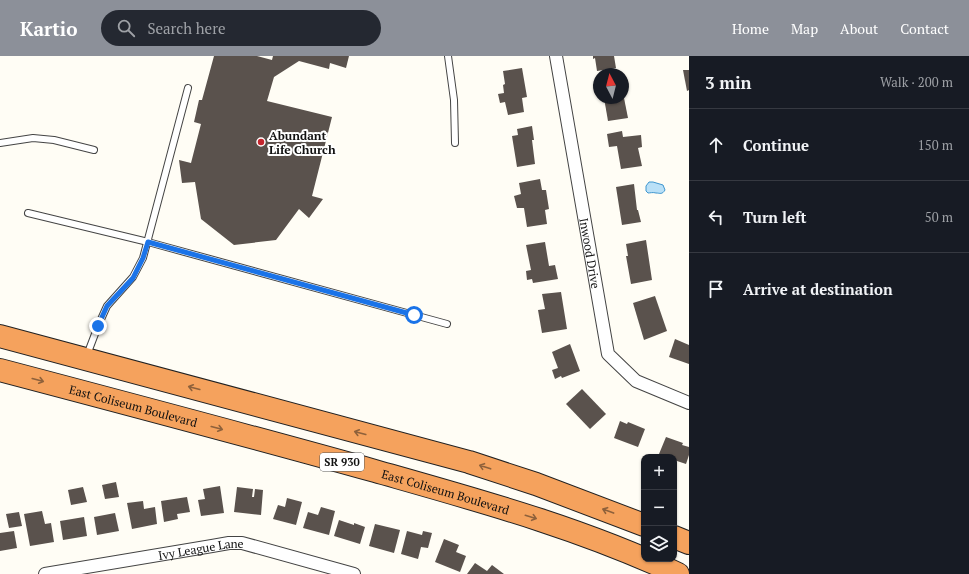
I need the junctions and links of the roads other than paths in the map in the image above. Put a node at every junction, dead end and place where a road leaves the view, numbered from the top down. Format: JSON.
{"nodes":[{"id":1,"x":448,"y":56,"type":"edge"},
{"id":2,"x":556,"y":56,"type":"edge"},
{"id":3,"x":188,"y":88,"type":"dead end"},
{"id":4,"x":0,"y":143,"type":"edge"},
{"id":5,"x":455,"y":143,"type":"dead end"},
{"id":6,"x":94,"y":150,"type":"dead end"},
{"id":7,"x":28,"y":212,"type":"dead end"},
{"id":8,"x":148,"y":242,"type":"junction"},
{"id":9,"x":447,"y":324,"type":"dead end"},
{"id":10,"x":0,"y":336,"type":"edge"},
{"id":11,"x":86,"y":358,"type":"junction"},
{"id":12,"x":0,"y":370,"type":"edge"},
{"id":13,"x":689,"y":403,"type":"edge"},
{"id":14,"x":641,"y":524,"type":"edge"},
{"id":15,"x":677,"y":538,"type":"edge"},
{"id":16,"x":689,"y":543,"type":"edge"},
{"id":17,"x":45,"y":574,"type":"edge"},
{"id":18,"x":354,"y":574,"type":"edge"},
{"id":19,"x":678,"y":574,"type":"edge"}],
"edges":[{"from":1,"to":5,"type":"lane"},
{"from":2,"to":13,"type":"street","name":"Inwood Drive"},
{"from":3,"to":8,"type":"lane"},
{"from":4,"to":6,"type":"lane"},
{"from":7,"to":8,"type":"lane"},
{"from":8,"to":9,"type":"lane"},
{"from":8,"to":11,"type":"lane"},
{"from":10,"to":11,"type":"highway"},
{"from":14,"to":11,"type":"highway","one_way":true},
{"from":12,"to":19,"type":"highway","name":"East Coliseum Boulevard","number":"SR 930","one_way":true},
{"from":15,"to":16,"type":"highway"},
{"from":17,"to":18,"type":"street","name":"Ivy League Lane"}]}
